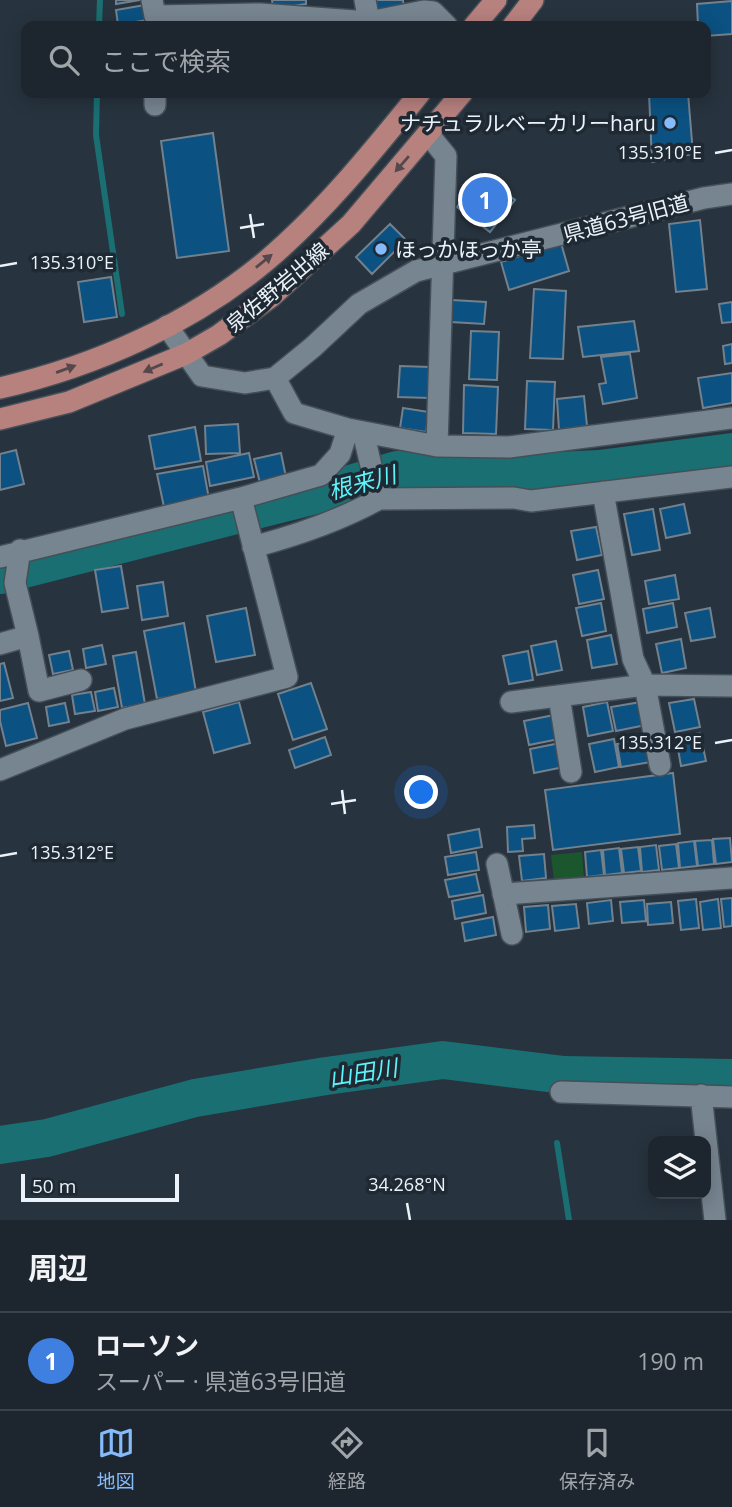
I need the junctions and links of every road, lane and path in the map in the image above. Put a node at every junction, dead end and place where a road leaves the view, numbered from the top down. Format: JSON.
{"nodes":[{"id":1,"x":365,"y":0,"type":"edge"},
{"id":2,"x":496,"y":0,"type":"edge"},
{"id":3,"x":533,"y":0,"type":"edge"},
{"id":4,"x":258,"y":7,"type":"edge"},
{"id":5,"x":154,"y":14,"type":"edge"},
{"id":6,"x":362,"y":21,"type":"edge"},
{"id":7,"x":369,"y":21,"type":"edge"},
{"id":8,"x":374,"y":21,"type":"edge"},
{"id":9,"x":442,"y":21,"type":"edge"},
{"id":10,"x":478,"y":21,"type":"edge"},
{"id":11,"x":517,"y":21,"type":"edge"},
{"id":12,"x":416,"y":98,"type":"edge"},
{"id":13,"x":458,"y":98,"type":"edge"},
{"id":14,"x":428,"y":134,"type":"junction"},
{"id":15,"x":732,"y":194,"type":"edge"},
{"id":16,"x":442,"y":265,"type":"junction"},
{"id":17,"x":167,"y":326,"type":"junction"},
{"id":18,"x":186,"y":354,"type":"junction"},
{"id":19,"x":275,"y":378,"type":"junction"},
{"id":20,"x":0,"y":388,"type":"edge"},
{"id":21,"x":732,"y":418,"type":"edge"},
{"id":22,"x":0,"y":419,"type":"edge"},
{"id":23,"x":355,"y":431,"type":"junction"},
{"id":24,"x":438,"y":446,"type":"junction"},
{"id":25,"x":732,"y":477,"type":"edge"},
{"id":26,"x":603,"y":492,"type":"junction"},
{"id":27,"x":378,"y":496,"type":"junction"},
{"id":28,"x":241,"y":498,"type":"junction"},
{"id":29,"x":253,"y":547,"type":"junction"},
{"id":30,"x":10,"y":554,"type":"edge"},
{"id":31,"x":28,"y":636,"type":"junction"},
{"id":32,"x":0,"y":644,"type":"edge"},
{"id":33,"x":81,"y":680,"type":"dead end"},
{"id":34,"x":645,"y":685,"type":"junction"},
{"id":35,"x":732,"y":686,"type":"edge"},
{"id":36,"x":559,"y":696,"type":"junction"},
{"id":37,"x":511,"y":702,"type":"dead end"},
{"id":38,"x":660,"y":765,"type":"dead end"},
{"id":39,"x":0,"y":770,"type":"edge"},
{"id":40,"x":571,"y":772,"type":"dead end"},
{"id":41,"x":497,"y":864,"type":"dead end"},
{"id":42,"x":732,"y":878,"type":"edge"},
{"id":43,"x":503,"y":894,"type":"junction"},
{"id":44,"x":512,"y":934,"type":"dead end"},
{"id":45,"x":561,"y":1091,"type":"dead end"},
{"id":46,"x":701,"y":1095,"type":"junction"},
{"id":47,"x":732,"y":1097,"type":"edge"},
{"id":48,"x":715,"y":1220,"type":"edge"}],
"edges":[{"from":1,"to":7,"type":"street"},
{"from":2,"to":10,"type":"main road"},
{"from":3,"to":11,"type":"main road"},
{"from":4,"to":5,"type":"street"},
{"from":4,"to":6,"type":"street"},
{"from":8,"to":9,"type":"street"},
{"from":17,"to":12,"type":"main road","name":"泉佐野岩出線","one_way":true},
{"from":13,"to":14,"type":"main road","name":"泉佐野岩出線"},
{"from":14,"to":16,"type":"street"},
{"from":14,"to":18,"type":"main road","name":"泉佐野岩出線","one_way":true},
{"from":15,"to":16,"type":"street","name":"県道63号旧道"},
{"from":16,"to":19,"type":"street","name":"県道63号旧道"},
{"from":16,"to":24,"type":"street"},
{"from":17,"to":18,"type":"street"},
{"from":20,"to":17,"type":"main road","name":"泉佐野岩出線","one_way":true},
{"from":18,"to":19,"type":"street"},
{"from":18,"to":22,"type":"main road","name":"泉佐野岩出線","one_way":true},
{"from":19,"to":23,"type":"street"},
{"from":21,"to":24,"type":"street"},
{"from":23,"to":24,"type":"street"},
{"from":23,"to":27,"type":"street"},
{"from":23,"to":28,"type":"street"},
{"from":25,"to":26,"type":"street"},
{"from":26,"to":27,"type":"street"},
{"from":26,"to":34,"type":"street"},
{"from":27,"to":29,"type":"street"},
{"from":28,"to":29,"type":"street"},
{"from":28,"to":30,"type":"street"},
{"from":29,"to":39,"type":"street"},
{"from":30,"to":31,"type":"street"},
{"from":31,"to":32,"type":"street"},
{"from":31,"to":33,"type":"street"},
{"from":34,"to":35,"type":"street"},
{"from":34,"to":36,"type":"street"},
{"from":34,"to":38,"type":"street"},
{"from":36,"to":37,"type":"street"},
{"from":36,"to":40,"type":"street"},
{"from":41,"to":43,"type":"street"},
{"from":42,"to":43,"type":"street"},
{"from":43,"to":44,"type":"street"},
{"from":45,"to":46,"type":"street"},
{"from":46,"to":47,"type":"street"},
{"from":46,"to":48,"type":"street"}]}
